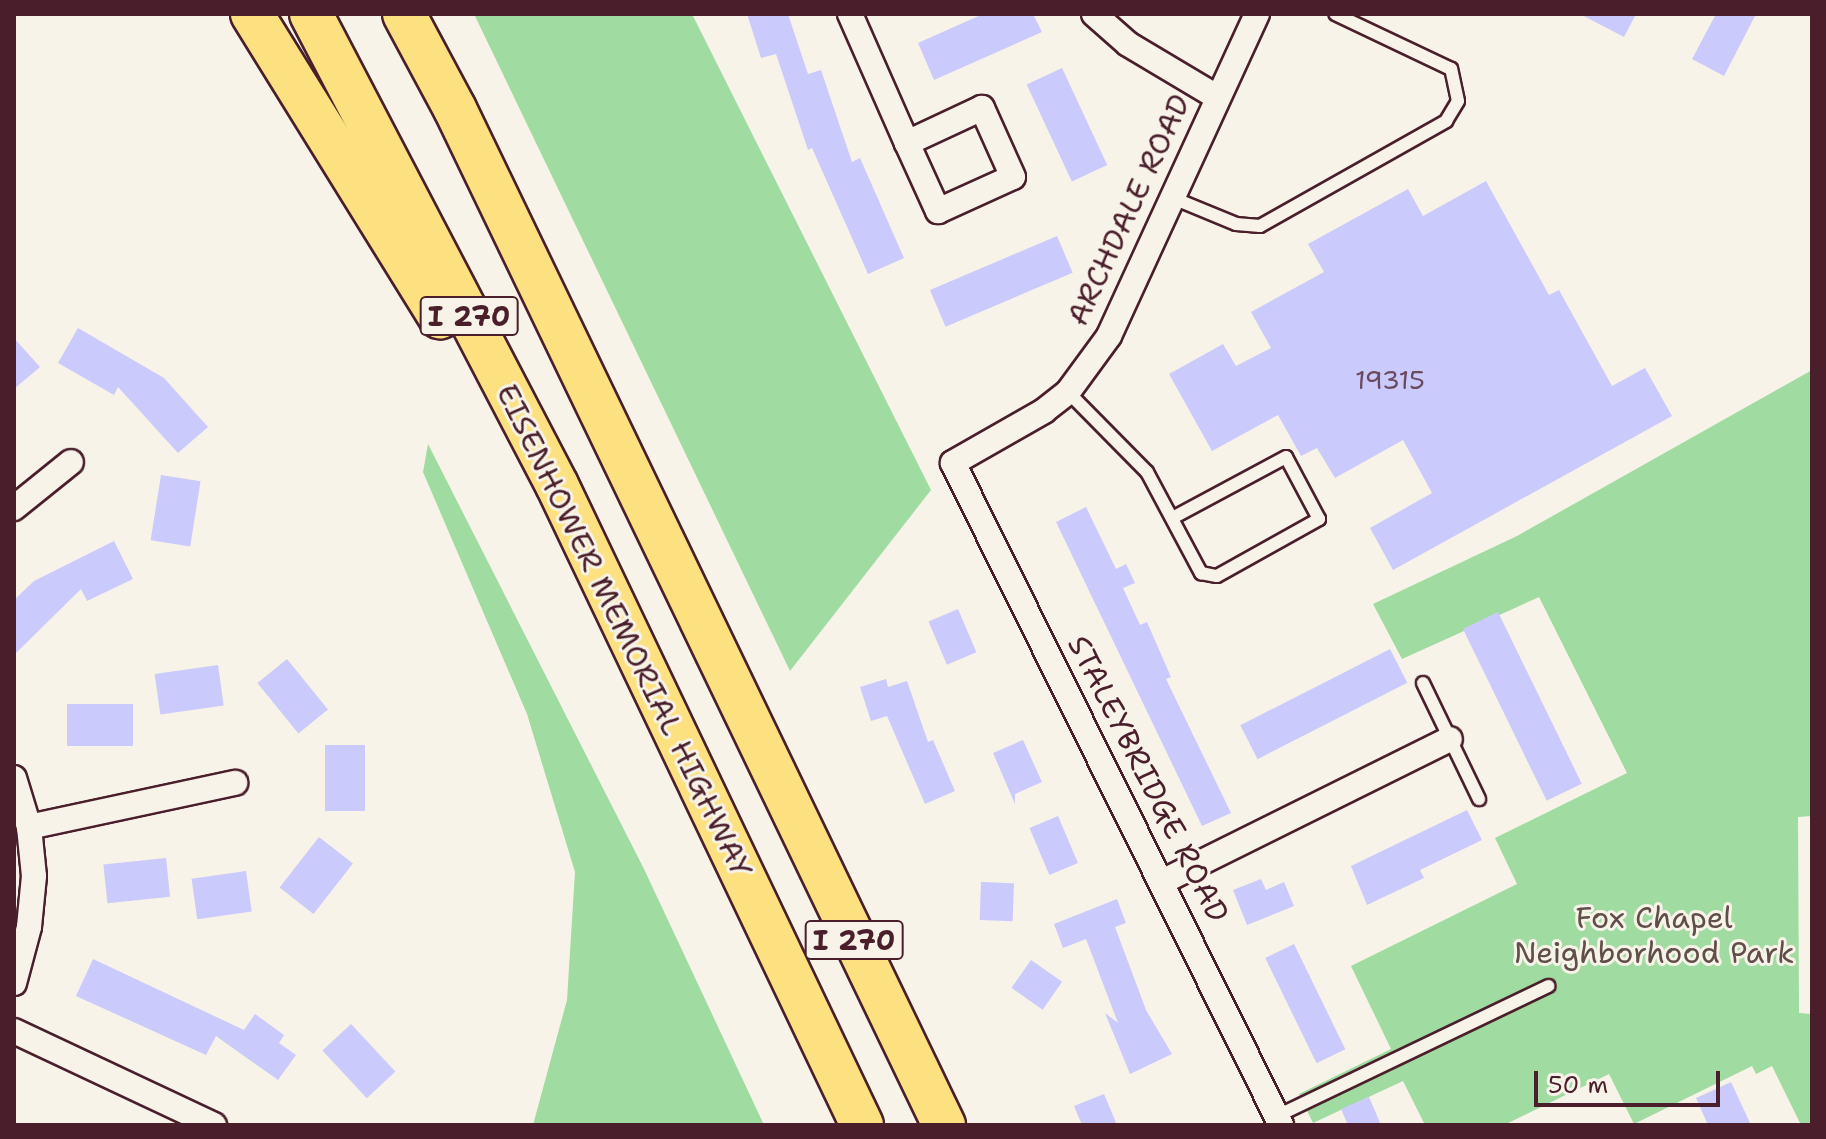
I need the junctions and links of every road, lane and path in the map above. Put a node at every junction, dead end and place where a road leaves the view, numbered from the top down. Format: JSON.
{"nodes":[{"id":1,"x":252,"y":14,"type":"edge"},
{"id":2,"x":311,"y":14,"type":"edge"},
{"id":3,"x":404,"y":14,"type":"edge"},
{"id":4,"x":429,"y":14,"type":"edge"},
{"id":5,"x":850,"y":14,"type":"edge"},
{"id":6,"x":1094,"y":14,"type":"edge"},
{"id":7,"x":1257,"y":14,"type":"edge"},
{"id":8,"x":1335,"y":14,"type":"edge"},
{"id":9,"x":1217,"y":97,"type":"junction"},
{"id":10,"x":907,"y":143,"type":"junction"},
{"id":11,"x":1173,"y":198,"type":"junction"},
{"id":12,"x":504,"y":210,"type":"junction"},
{"id":13,"x":1068,"y":392,"type":"junction"},
{"id":14,"x":71,"y":462,"type":"dead end"},
{"id":15,"x":953,"y":463,"type":"joint"},
{"id":16,"x":14,"y":508,"type":"edge"},
{"id":17,"x":1172,"y":518,"type":"junction"},
{"id":18,"x":620,"y":621,"type":"junction"},
{"id":19,"x":1423,"y":683,"type":"dead end"},
{"id":20,"x":1450,"y":739,"type":"junction"},
{"id":21,"x":14,"y":778,"type":"edge"},
{"id":22,"x":235,"y":783,"type":"dead end"},
{"id":23,"x":1479,"y":799,"type":"dead end"},
{"id":24,"x":29,"y":827,"type":"junction"},
{"id":25,"x":1164,"y":881,"type":"junction"},
{"id":26,"x":14,"y":983,"type":"edge"},
{"id":27,"x":1548,"y":986,"type":"dead end"},
{"id":28,"x":14,"y":1031,"type":"edge"},
{"id":29,"x":1279,"y":1120,"type":"edge"},
{"id":30,"x":214,"y":1125,"type":"edge"},
{"id":31,"x":862,"y":1125,"type":"edge"},
{"id":32,"x":944,"y":1125,"type":"edge"}],
"edges":[{"from":1,"to":18,"type":"highway"},
{"from":2,"to":18,"type":"highway","name":"EISENHOWER MEMORIAL HIGHWAY","number":"I 270"},
{"from":3,"to":12,"type":"highway","number":"I 270"},
{"from":4,"to":12,"type":"highway"},
{"from":5,"to":10,"type":"street"},
{"from":6,"to":9,"type":"street"},
{"from":7,"to":9,"type":"street","name":"ARCHDALE ROAD"},
{"from":8,"to":11,"type":"lane"},
{"from":9,"to":11,"type":"street","name":"ARCHDALE ROAD"},
{"from":10,"to":10,"type":"street"},
{"from":11,"to":13,"type":"street","name":"ARCHDALE ROAD"},
{"from":12,"to":32,"type":"highway","number":"I 270"},
{"from":13,"to":15,"type":"street","name":"ARCHDALE ROAD"},
{"from":13,"to":17,"type":"lane"},
{"from":14,"to":16,"type":"street"},
{"from":15,"to":25,"type":"street","name":"STALEYBRIDGE ROAD"},
{"from":17,"to":17,"type":"lane"},
{"from":18,"to":31,"type":"highway","name":"EISENHOWER MEMORIAL HIGHWAY","number":"I 270"},
{"from":19,"to":20,"type":"lane"},
{"from":20,"to":23,"type":"lane"},
{"from":20,"to":25,"type":"street"},
{"from":21,"to":24,"type":"street"},
{"from":22,"to":24,"type":"street"},
{"from":24,"to":26,"type":"street"},
{"from":25,"to":29,"type":"street","name":"STALEYBRIDGE ROAD"},
{"from":27,"to":29,"type":"lane"},
{"from":28,"to":30,"type":"street"}]}
